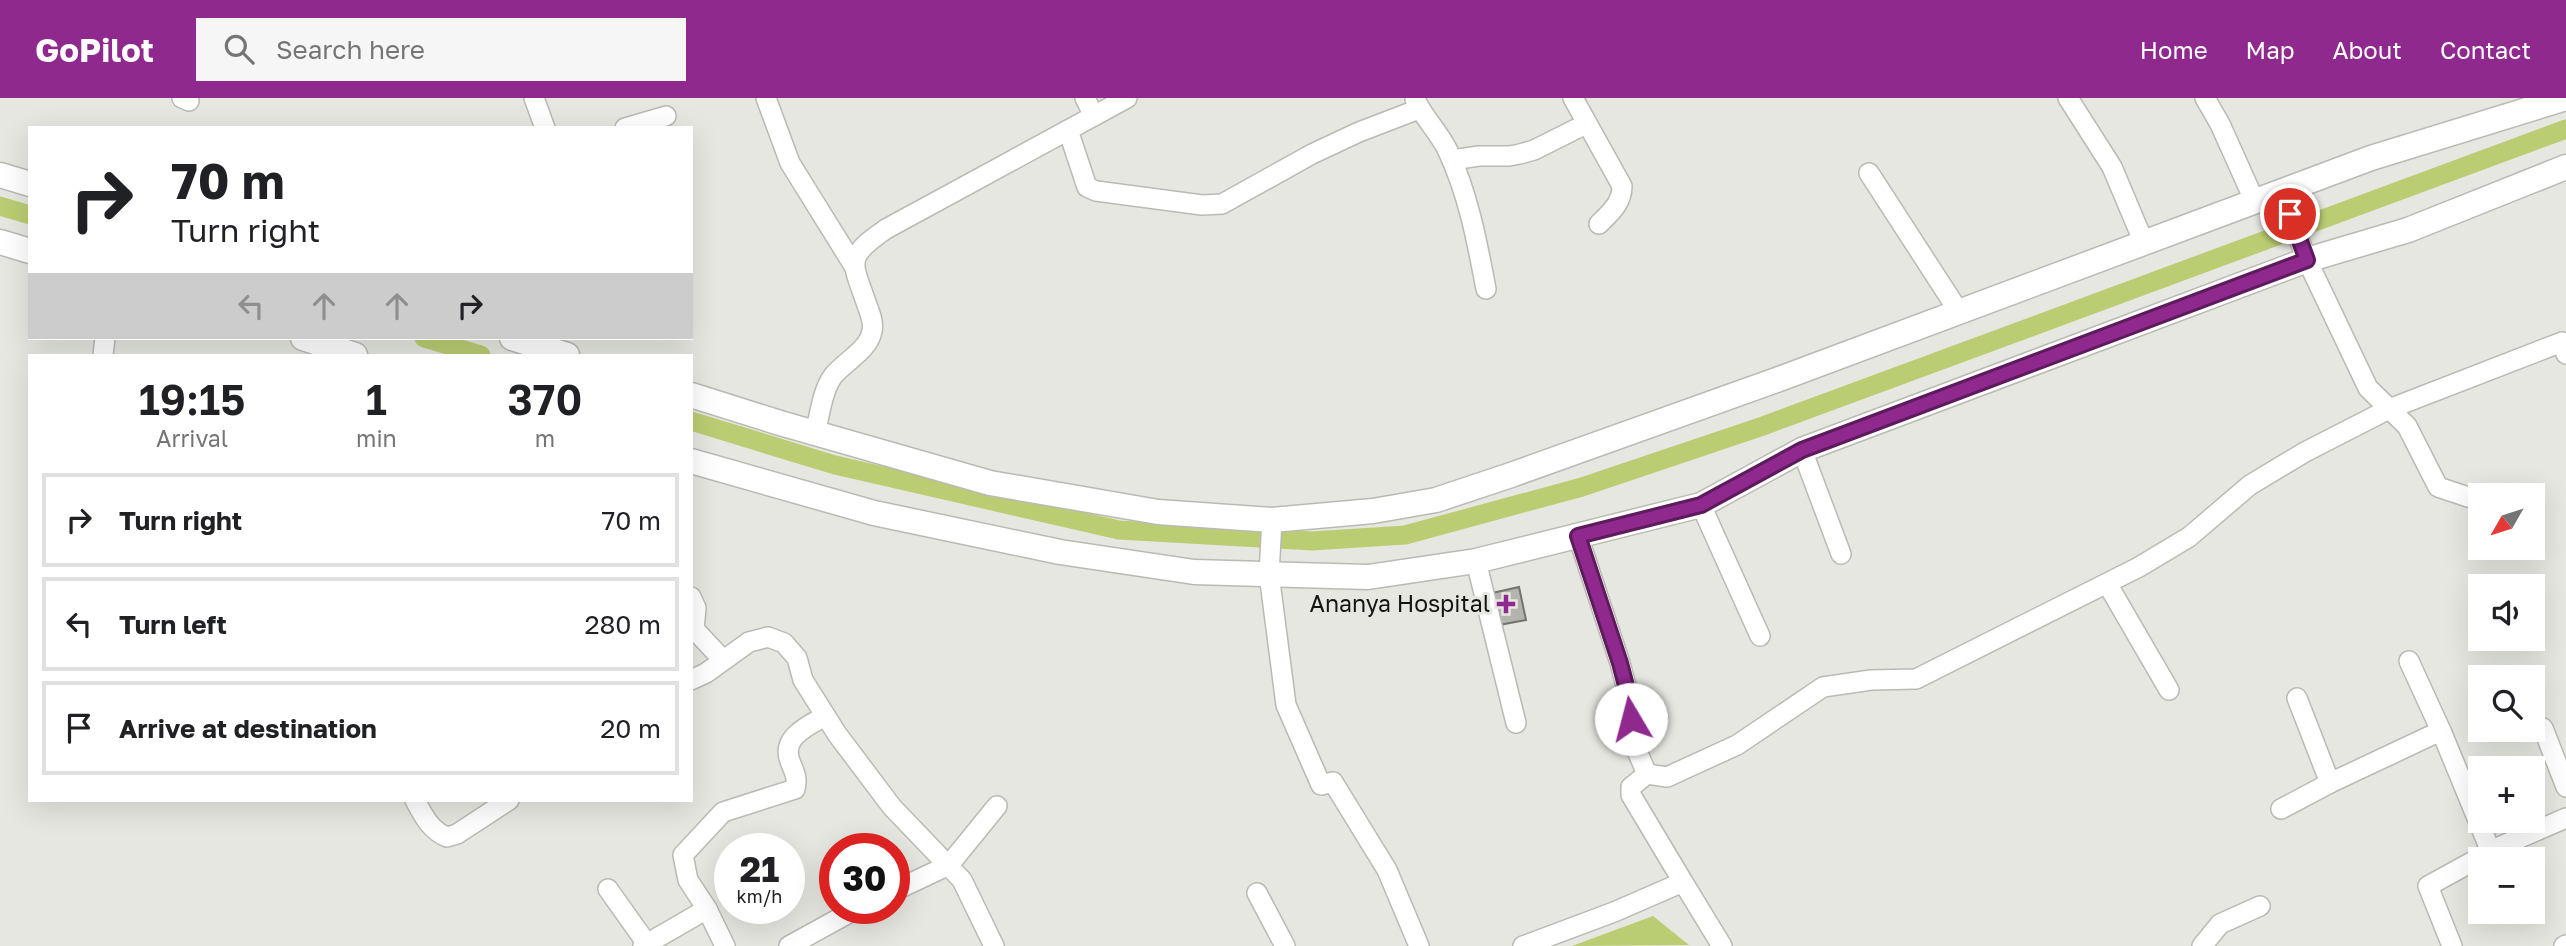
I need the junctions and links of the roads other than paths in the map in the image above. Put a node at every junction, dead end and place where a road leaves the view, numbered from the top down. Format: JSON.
{"nodes":[{"id":1,"x":534,"y":98,"type":"edge"},
{"id":2,"x":766,"y":98,"type":"edge"},
{"id":3,"x":1085,"y":98,"type":"edge"},
{"id":4,"x":1127,"y":98,"type":"edge"},
{"id":5,"x":1573,"y":98,"type":"edge"},
{"id":6,"x":2068,"y":98,"type":"edge"},
{"id":7,"x":2205,"y":98,"type":"edge"},
{"id":8,"x":2566,"y":98,"type":"edge"},
{"id":9,"x":1417,"y":104,"type":"edge"},
{"id":10,"x":666,"y":116,"type":"dead end"},
{"id":11,"x":1094,"y":116,"type":"junction"},
{"id":12,"x":1586,"y":124,"type":"junction"},
{"id":13,"x":544,"y":126,"type":"edge"},
{"id":14,"x":632,"y":126,"type":"edge"},
{"id":15,"x":1068,"y":130,"type":"junction"},
{"id":16,"x":1452,"y":160,"type":"junction"},
{"id":17,"x":2566,"y":167,"type":"edge"},
{"id":18,"x":1869,"y":173,"type":"dead end"},
{"id":19,"x":0,"y":175,"type":"edge"},
{"id":20,"x":28,"y":183,"type":"edge"},
{"id":21,"x":2255,"y":202,"type":"junction"},
{"id":22,"x":2285,"y":203,"type":"junction"},
{"id":23,"x":1599,"y":224,"type":"dead end"},
{"id":24,"x":0,"y":242,"type":"edge"},
{"id":25,"x":2144,"y":243,"type":"junction"},
{"id":26,"x":28,"y":250,"type":"edge"},
{"id":27,"x":2304,"y":251,"type":"junction"},
{"id":28,"x":854,"y":266,"type":"junction"},
{"id":29,"x":1486,"y":289,"type":"dead end"},
{"id":30,"x":1959,"y":312,"type":"junction"},
{"id":31,"x":309,"y":340,"type":"edge"},
{"id":32,"x":518,"y":340,"type":"edge"},
{"id":33,"x":352,"y":354,"type":"edge"},
{"id":34,"x":564,"y":354,"type":"edge"},
{"id":35,"x":2566,"y":354,"type":"edge"},
{"id":36,"x":693,"y":396,"type":"edge"},
{"id":37,"x":2389,"y":409,"type":"junction"},
{"id":38,"x":815,"y":433,"type":"junction"},
{"id":39,"x":1802,"y":450,"type":"junction"},
{"id":40,"x":693,"y":462,"type":"edge"},
{"id":41,"x":2468,"y":497,"type":"dead end"},
{"id":42,"x":1701,"y":505,"type":"junction"},
{"id":43,"x":1271,"y":524,"type":"junction"},
{"id":44,"x":1578,"y":536,"type":"junction"},
{"id":45,"x":1841,"y":554,"type":"dead end"},
{"id":46,"x":1476,"y":561,"type":"junction"},
{"id":47,"x":1269,"y":567,"type":"junction"},
{"id":48,"x":2108,"y":585,"type":"junction"},
{"id":49,"x":693,"y":601,"type":"edge"},
{"id":50,"x":1760,"y":636,"type":"dead end"},
{"id":51,"x":723,"y":660,"type":"junction"},
{"id":52,"x":2409,"y":661,"type":"dead end"},
{"id":53,"x":693,"y":679,"type":"edge"},
{"id":54,"x":2169,"y":690,"type":"dead end"},
{"id":55,"x":2297,"y":698,"type":"dead end"},
{"id":56,"x":825,"y":716,"type":"junction"},
{"id":57,"x":1516,"y":723,"type":"dead end"},
{"id":58,"x":2442,"y":733,"type":"junction"},
{"id":59,"x":2545,"y":733,"type":"edge"},
{"id":60,"x":1647,"y":774,"type":"junction"},
{"id":61,"x":2330,"y":783,"type":"junction"},
{"id":62,"x":2566,"y":787,"type":"edge"},
{"id":63,"x":416,"y":802,"type":"edge"},
{"id":64,"x":506,"y":802,"type":"edge"},
{"id":65,"x":997,"y":806,"type":"dead end"},
{"id":66,"x":2281,"y":809,"type":"dead end"},
{"id":67,"x":2566,"y":818,"type":"edge"},
{"id":68,"x":2489,"y":847,"type":"edge"},
{"id":69,"x":2502,"y":847,"type":"edge"},
{"id":70,"x":2468,"y":864,"type":"edge"},
{"id":71,"x":949,"y":865,"type":"junction"},
{"id":72,"x":1683,"y":881,"type":"junction"},
{"id":73,"x":910,"y":883,"type":"edge"},
{"id":74,"x":608,"y":890,"type":"dead end"},
{"id":75,"x":1257,"y":893,"type":"dead end"},
{"id":76,"x":2260,"y":906,"type":"dead end"},
{"id":77,"x":707,"y":909,"type":"junction"},
{"id":78,"x":830,"y":924,"type":"edge"},
{"id":79,"x":645,"y":945,"type":"edge"},
{"id":80,"x":725,"y":946,"type":"edge"},
{"id":81,"x":789,"y":946,"type":"edge"},
{"id":82,"x":994,"y":946,"type":"edge"},
{"id":83,"x":1285,"y":946,"type":"edge"},
{"id":84,"x":1419,"y":946,"type":"edge"},
{"id":85,"x":1523,"y":946,"type":"edge"},
{"id":86,"x":1722,"y":946,"type":"edge"},
{"id":87,"x":2202,"y":946,"type":"edge"},
{"id":88,"x":2452,"y":946,"type":"edge"}],
"edges":[{"from":1,"to":13,"type":"street"},
{"from":2,"to":28,"type":"street"},
{"from":3,"to":11,"type":"street"},
{"from":4,"to":11,"type":"street"},
{"from":5,"to":12,"type":"street"},
{"from":6,"to":25,"type":"street"},
{"from":7,"to":21,"type":"street"},
{"from":8,"to":22,"type":"street"},
{"from":9,"to":15,"type":"street"},
{"from":9,"to":16,"type":"street"},
{"from":10,"to":14,"type":"street"},
{"from":11,"to":15,"type":"street"},
{"from":12,"to":16,"type":"street"},
{"from":12,"to":23,"type":"street"},
{"from":15,"to":28,"type":"street"},
{"from":16,"to":29,"type":"street"},
{"from":17,"to":27,"type":"street"},
{"from":18,"to":30,"type":"street"},
{"from":19,"to":20,"type":"street"},
{"from":21,"to":22,"type":"street"},
{"from":21,"to":25,"type":"street"},
{"from":22,"to":27,"type":"street"},
{"from":24,"to":26,"type":"street"},
{"from":25,"to":30,"type":"street"},
{"from":27,"to":37,"type":"street"},
{"from":27,"to":39,"type":"street"},
{"from":28,"to":38,"type":"street"},
{"from":30,"to":43,"type":"street"},
{"from":31,"to":33,"type":"street"},
{"from":32,"to":34,"type":"street"},
{"from":35,"to":37,"type":"street"},
{"from":36,"to":38,"type":"street"},
{"from":37,"to":41,"type":"street"},
{"from":37,"to":48,"type":"street"},
{"from":38,"to":43,"type":"street"},
{"from":39,"to":42,"type":"street"},
{"from":39,"to":45,"type":"street"},
{"from":40,"to":47,"type":"street"},
{"from":42,"to":44,"type":"street"},
{"from":42,"to":50,"type":"street"},
{"from":43,"to":47,"type":"street"},
{"from":44,"to":46,"type":"street"},
{"from":44,"to":60,"type":"street"},
{"from":46,"to":47,"type":"street"},
{"from":46,"to":57,"type":"street"},
{"from":47,"to":84,"type":"street"},
{"from":48,"to":54,"type":"street"},
{"from":48,"to":60,"type":"street"},
{"from":49,"to":51,"type":"street"},
{"from":51,"to":53,"type":"street"},
{"from":51,"to":56,"type":"street"},
{"from":52,"to":58,"type":"street"},
{"from":55,"to":61,"type":"street"},
{"from":56,"to":71,"type":"street"},
{"from":56,"to":77,"type":"street"},
{"from":58,"to":61,"type":"street"},
{"from":58,"to":68,"type":"street"},
{"from":59,"to":62,"type":"street"},
{"from":60,"to":72,"type":"street"},
{"from":61,"to":66,"type":"street"},
{"from":63,"to":64,"type":"street"},
{"from":65,"to":71,"type":"street"},
{"from":67,"to":69,"type":"street"},
{"from":70,"to":88,"type":"street"},
{"from":71,"to":73,"type":"street"},
{"from":71,"to":82,"type":"street"},
{"from":72,"to":85,"type":"street"},
{"from":72,"to":86,"type":"street"},
{"from":74,"to":79,"type":"street"},
{"from":75,"to":83,"type":"street"},
{"from":76,"to":87,"type":"street"},
{"from":77,"to":79,"type":"street"},
{"from":77,"to":80,"type":"street"},
{"from":78,"to":81,"type":"street"}]}
